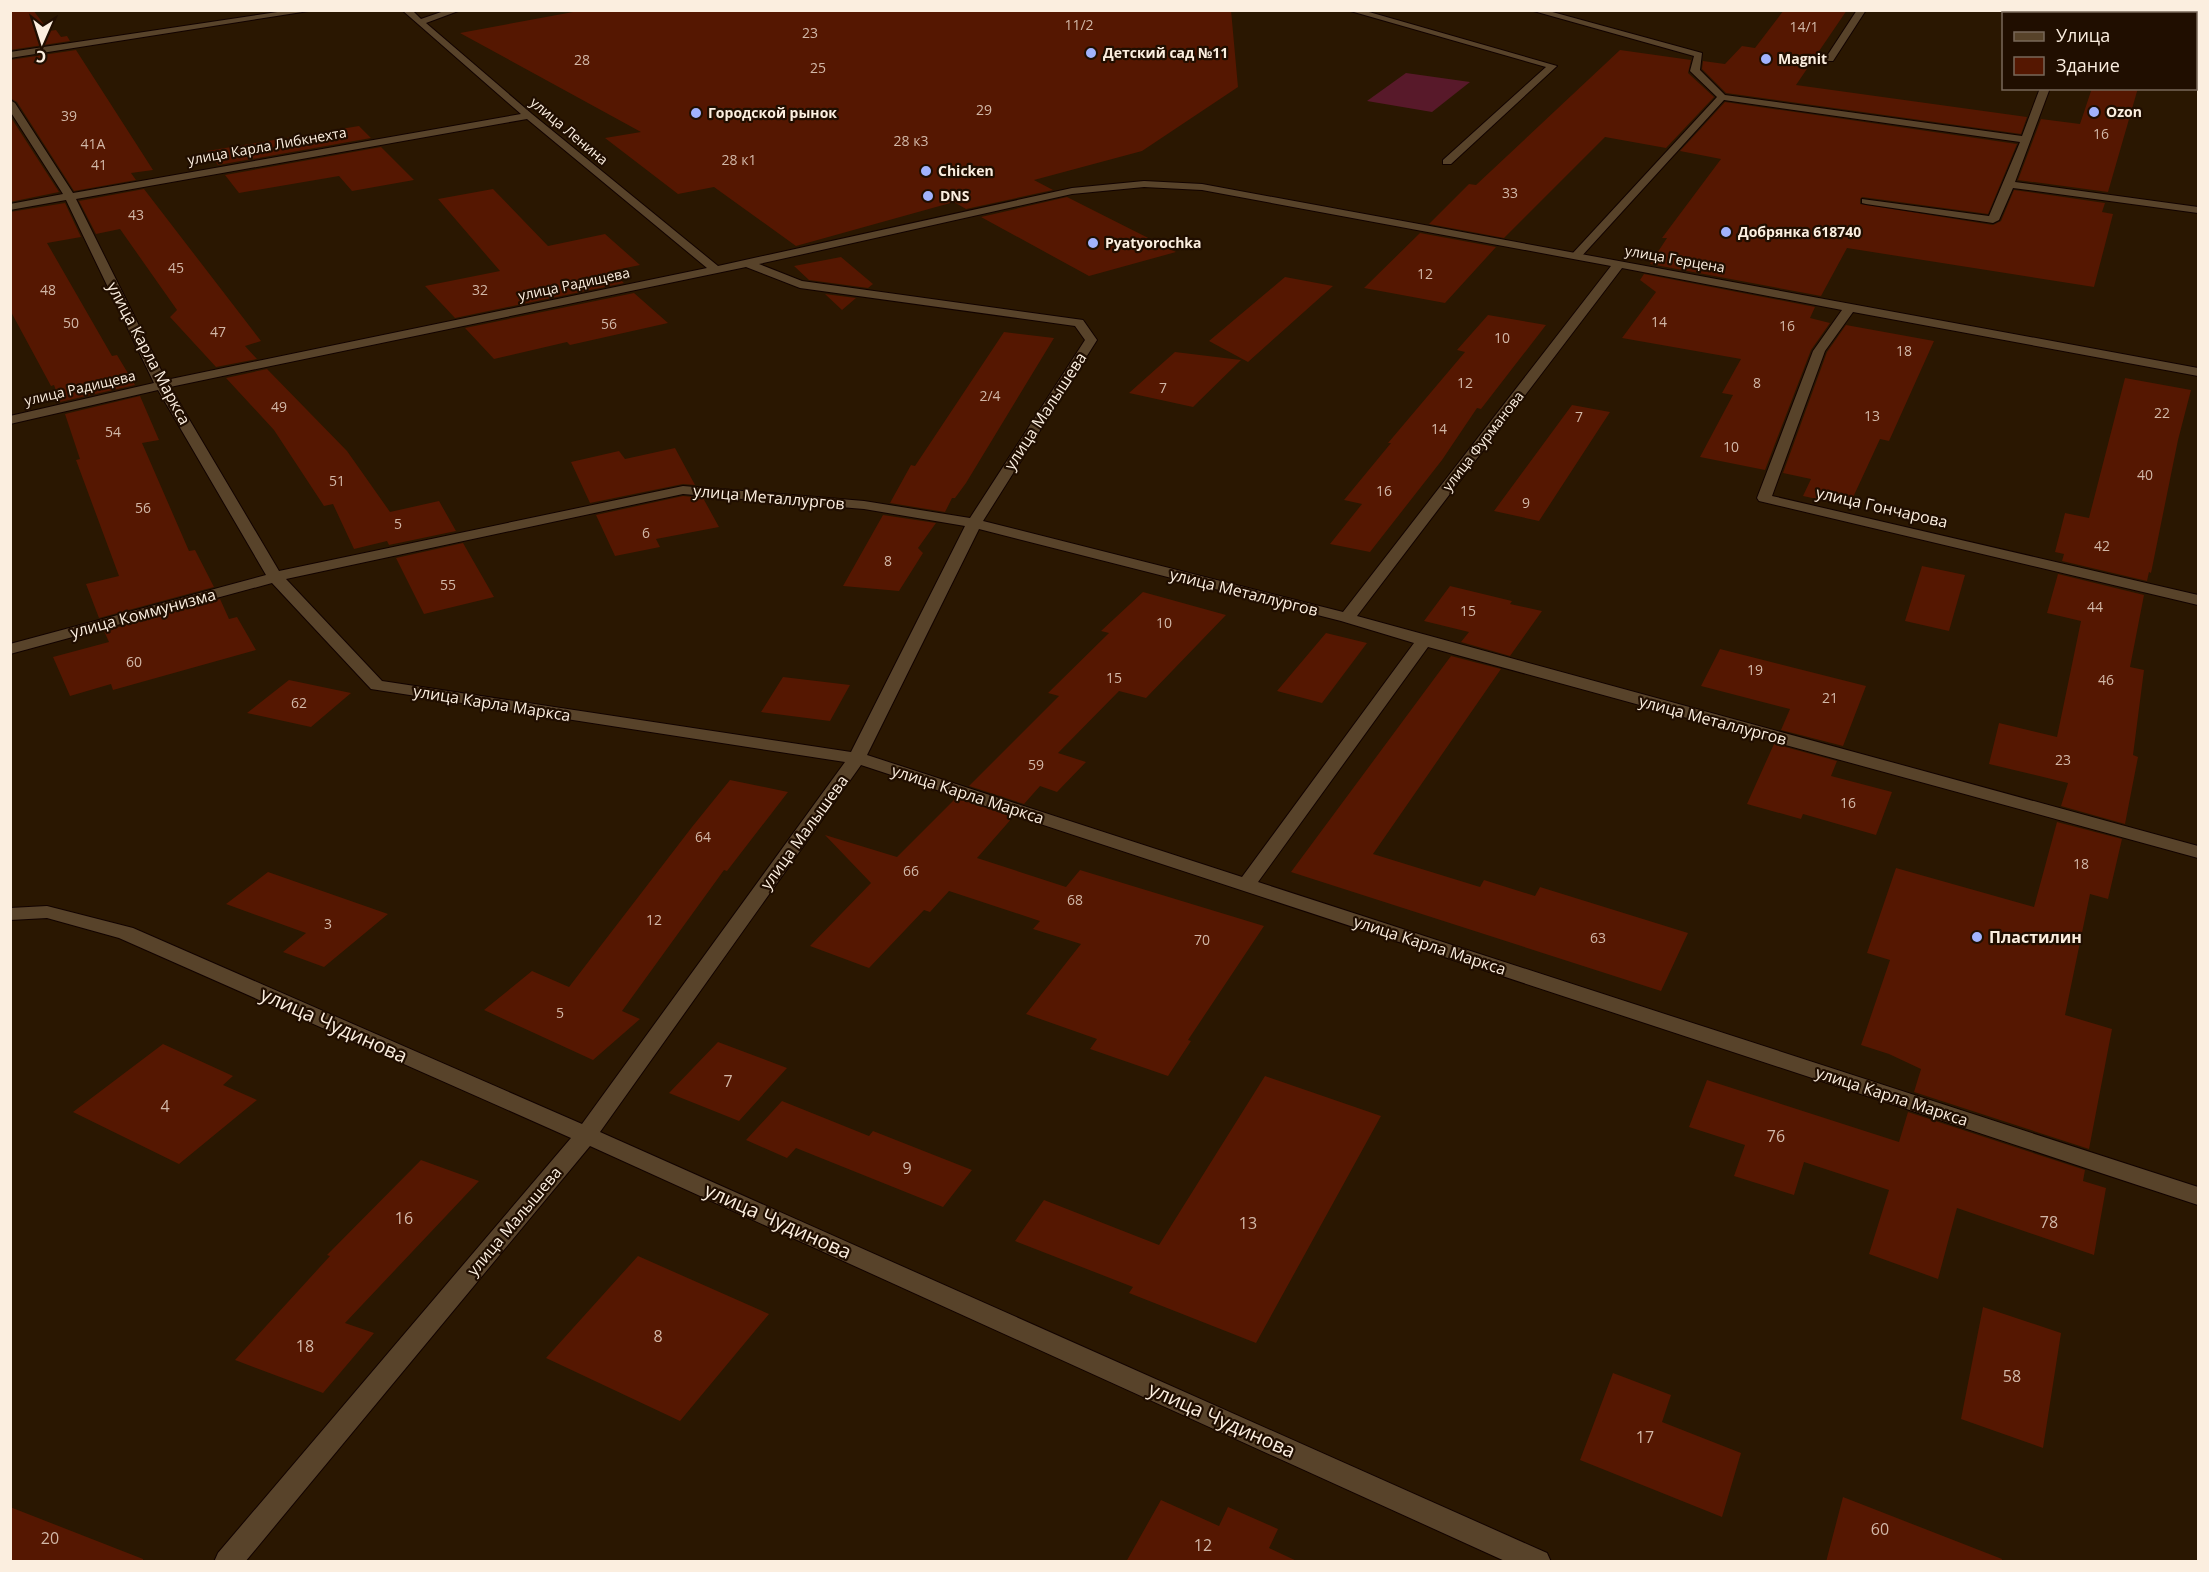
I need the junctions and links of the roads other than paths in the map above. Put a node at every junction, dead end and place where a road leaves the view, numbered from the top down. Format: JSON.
{"nodes":[{"id":1,"x":311,"y":10,"type":"edge"},
{"id":2,"x":406,"y":10,"type":"edge"},
{"id":3,"x":457,"y":10,"type":"edge"},
{"id":4,"x":1351,"y":10,"type":"edge"},
{"id":5,"x":1534,"y":10,"type":"edge"},
{"id":6,"x":1862,"y":10,"type":"edge"},
{"id":7,"x":420,"y":22,"type":"junction"},
{"id":8,"x":10,"y":55,"type":"edge"},
{"id":9,"x":1830,"y":60,"type":"dead end"},
{"id":10,"x":2044,"y":90,"type":"edge"},
{"id":11,"x":1722,"y":97,"type":"junction"},
{"id":12,"x":10,"y":103,"type":"edge"},
{"id":13,"x":529,"y":116,"type":"junction"},
{"id":14,"x":2026,"y":140,"type":"junction"},
{"id":15,"x":1447,"y":162,"type":"dead end"},
{"id":16,"x":1144,"y":184,"type":"joint"},
{"id":17,"x":2009,"y":184,"type":"junction"},
{"id":18,"x":69,"y":195,"type":"junction"},
{"id":19,"x":1866,"y":201,"type":"dead end"},
{"id":20,"x":10,"y":207,"type":"edge"},
{"id":21,"x":2199,"y":210,"type":"edge"},
{"id":22,"x":1576,"y":256,"type":"junction"},
{"id":23,"x":747,"y":263,"type":"junction"},
{"id":24,"x":1619,"y":264,"type":"junction"},
{"id":25,"x":717,"y":270,"type":"junction"},
{"id":26,"x":1850,"y":307,"type":"junction"},
{"id":27,"x":2199,"y":372,"type":"edge"},
{"id":28,"x":162,"y":385,"type":"junction"},
{"id":29,"x":10,"y":420,"type":"edge"},
{"id":30,"x":974,"y":523,"type":"junction"},
{"id":31,"x":275,"y":577,"type":"junction"},
{"id":32,"x":2199,"y":600,"type":"edge"},
{"id":33,"x":1347,"y":618,"type":"junction"},
{"id":34,"x":1424,"y":641,"type":"junction"},
{"id":35,"x":10,"y":649,"type":"edge"},
{"id":36,"x":857,"y":758,"type":"junction"},
{"id":37,"x":2199,"y":852,"type":"edge"},
{"id":38,"x":1246,"y":885,"type":"junction"},
{"id":39,"x":10,"y":914,"type":"edge"},
{"id":40,"x":586,"y":1135,"type":"junction"},
{"id":41,"x":2199,"y":1196,"type":"edge"},
{"id":42,"x":228,"y":1562,"type":"edge"},
{"id":43,"x":1537,"y":1562,"type":"edge"}],
"edges":[{"from":1,"to":8,"type":"street"},
{"from":2,"to":7,"type":"street","name":"улица Ленина"},
{"from":3,"to":7,"type":"street"},
{"from":4,"to":15,"type":"street"},
{"from":5,"to":11,"type":"street"},
{"from":6,"to":9,"type":"street"},
{"from":7,"to":13,"type":"street","name":"улица Ленина"},
{"from":10,"to":14,"type":"street"},
{"from":11,"to":14,"type":"street"},
{"from":11,"to":22,"type":"street"},
{"from":12,"to":18,"type":"street","name":"улица Карла Маркса"},
{"from":13,"to":18,"type":"street","name":"улица Карла Либкнехта"},
{"from":13,"to":25,"type":"street","name":"улица Ленина"},
{"from":14,"to":17,"type":"street"},
{"from":16,"to":22,"type":"street","name":"улица Герцена"},
{"from":16,"to":23,"type":"street","name":"улица Радищева"},
{"from":17,"to":19,"type":"street"},
{"from":17,"to":21,"type":"street"},
{"from":18,"to":20,"type":"street","name":"улица Карла Либкнехта"},
{"from":18,"to":28,"type":"street","name":"улица Карла Маркса"},
{"from":22,"to":24,"type":"street","name":"улица Герцена"},
{"from":23,"to":25,"type":"street","name":"улица Радищева"},
{"from":23,"to":30,"type":"street","name":"улица Малышева"},
{"from":24,"to":26,"type":"street","name":"улица Герцена"},
{"from":24,"to":33,"type":"street","name":"улица Фурманова"},
{"from":25,"to":28,"type":"street","name":"улица Радищева"},
{"from":26,"to":27,"type":"street","name":"улица Герцена"},
{"from":26,"to":32,"type":"street","name":"улица Гончарова"},
{"from":28,"to":29,"type":"street","name":"улица Радищева"},
{"from":28,"to":31,"type":"street","name":"улица Карла Маркса"},
{"from":30,"to":31,"type":"street","name":"улица Металлургов"},
{"from":30,"to":33,"type":"street","name":"улица Металлургов"},
{"from":30,"to":36,"type":"street","name":"улица Малышева"},
{"from":31,"to":35,"type":"street","name":"улица Коммунизма"},
{"from":31,"to":36,"type":"street","name":"улица Карла Маркса"},
{"from":33,"to":34,"type":"street","name":"улица Металлургов"},
{"from":34,"to":37,"type":"street","name":"улица Металлургов"},
{"from":34,"to":38,"type":"street"},
{"from":36,"to":38,"type":"street","name":"улица Карла Маркса"},
{"from":36,"to":40,"type":"street","name":"улица Малышева"},
{"from":38,"to":41,"type":"street","name":"улица Карла Маркса"},
{"from":39,"to":40,"type":"street","name":"улица Чудинова"},
{"from":40,"to":42,"type":"street","name":"улица Малышева"},
{"from":40,"to":43,"type":"street","name":"улица Чудинова"}]}
